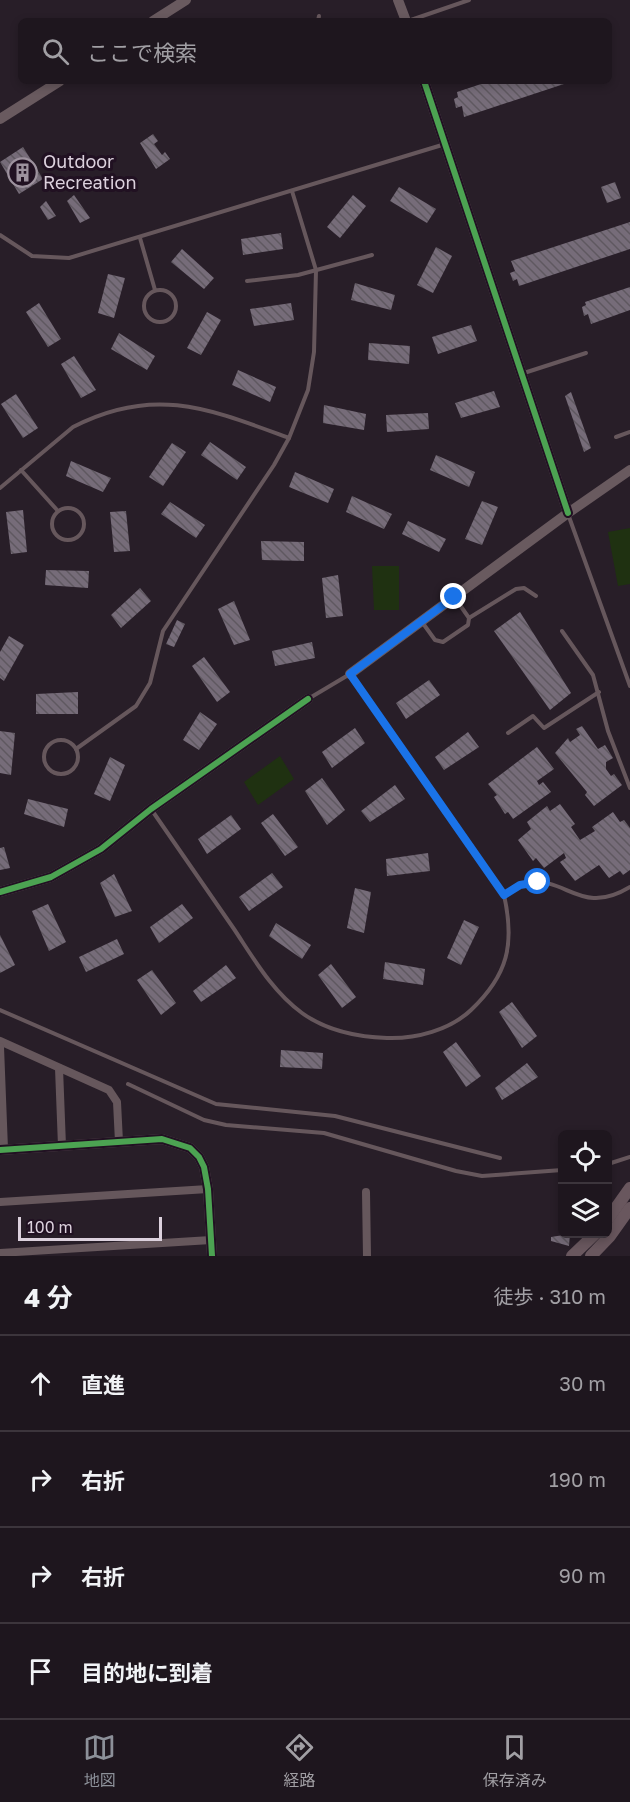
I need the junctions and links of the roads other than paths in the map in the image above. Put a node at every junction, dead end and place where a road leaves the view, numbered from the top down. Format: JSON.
{"nodes":[{"id":1,"x":186,"y":0,"type":"edge"},
{"id":2,"x":398,"y":0,"type":"edge"},
{"id":3,"x":469,"y":0,"type":"edge"},
{"id":4,"x":158,"y":18,"type":"edge"},
{"id":5,"x":406,"y":18,"type":"edge"},
{"id":6,"x":416,"y":18,"type":"edge"},
{"id":7,"x":55,"y":84,"type":"edge"},
{"id":8,"x":425,"y":84,"type":"edge"},
{"id":9,"x":0,"y":119,"type":"edge"},
{"id":10,"x":443,"y":145,"type":"junction"},
{"id":11,"x":292,"y":190,"type":"junction"},
{"id":12,"x":0,"y":235,"type":"edge"},
{"id":13,"x":140,"y":238,"type":"junction"},
{"id":14,"x":372,"y":255,"type":"dead end"},
{"id":15,"x":316,"y":270,"type":"junction"},
{"id":16,"x":247,"y":281,"type":"dead end"},
{"id":17,"x":155,"y":290,"type":"junction"},
{"id":18,"x":586,"y":353,"type":"dead end"},
{"id":19,"x":521,"y":375,"type":"junction"},
{"id":20,"x":630,"y":432,"type":"edge"},
{"id":21,"x":616,"y":437,"type":"dead end"},
{"id":22,"x":289,"y":438,"type":"junction"},
{"id":23,"x":21,"y":470,"type":"junction"},
{"id":24,"x":630,"y":470,"type":"edge"},
{"id":25,"x":0,"y":488,"type":"edge"},
{"id":26,"x":58,"y":511,"type":"junction"},
{"id":27,"x":568,"y":513,"type":"junction"},
{"id":28,"x":536,"y":596,"type":"dead end"},
{"id":29,"x":454,"y":597,"type":"junction"},
{"id":30,"x":469,"y":618,"type":"junction"},
{"id":31,"x":422,"y":621,"type":"junction"},
{"id":32,"x":562,"y":631,"type":"dead end"},
{"id":33,"x":350,"y":674,"type":"junction"},
{"id":34,"x":630,"y":686,"type":"edge"},
{"id":35,"x":599,"y":692,"type":"junction"},
{"id":36,"x":308,"y":699,"type":"joint"},
{"id":37,"x":508,"y":734,"type":"dead end"},
{"id":38,"x":76,"y":749,"type":"junction"},
{"id":39,"x":630,"y":788,"type":"edge"},
{"id":40,"x":151,"y":809,"type":"junction"},
{"id":41,"x":630,"y":887,"type":"edge"},
{"id":42,"x":0,"y":892,"type":"edge"},
{"id":43,"x":504,"y":895,"type":"junction"},
{"id":44,"x":0,"y":1010,"type":"edge"},
{"id":45,"x":0,"y":1041,"type":"edge"},
{"id":46,"x":0,"y":1047,"type":"edge"},
{"id":47,"x":59,"y":1068,"type":"junction"},
{"id":48,"x":128,"y":1084,"type":"dead end"},
{"id":49,"x":119,"y":1142,"type":"junction"},
{"id":50,"x":62,"y":1146,"type":"junction"},
{"id":51,"x":2,"y":1150,"type":"edge"},
{"id":52,"x":630,"y":1157,"type":"edge"},
{"id":53,"x":500,"y":1158,"type":"dead end"},
{"id":54,"x":612,"y":1163,"type":"edge"},
{"id":55,"x":558,"y":1170,"type":"edge"},
{"id":56,"x":630,"y":1188,"type":"edge"},
{"id":57,"x":208,"y":1189,"type":"junction"},
{"id":58,"x":366,"y":1192,"type":"dead end"},
{"id":59,"x":0,"y":1202,"type":"edge"},
{"id":60,"x":630,"y":1208,"type":"edge"},
{"id":61,"x":612,"y":1213,"type":"edge"},
{"id":62,"x":590,"y":1238,"type":"edge"},
{"id":63,"x":211,"y":1240,"type":"junction"},
{"id":64,"x":0,"y":1253,"type":"edge"},
{"id":65,"x":212,"y":1256,"type":"edge"},
{"id":66,"x":367,"y":1256,"type":"edge"},
{"id":67,"x":572,"y":1256,"type":"edge"},
{"id":68,"x":591,"y":1256,"type":"edge"}],
"edges":[{"from":1,"to":4,"type":"street"},
{"from":2,"to":5,"type":"street"},
{"from":3,"to":6,"type":"lane"},
{"from":7,"to":9,"type":"street"},
{"from":8,"to":10,"type":"street"},
{"from":10,"to":11,"type":"lane"},
{"from":10,"to":19,"type":"street"},
{"from":11,"to":13,"type":"lane"},
{"from":11,"to":15,"type":"lane"},
{"from":12,"to":13,"type":"lane"},
{"from":13,"to":17,"type":"lane"},
{"from":14,"to":15,"type":"lane"},
{"from":15,"to":16,"type":"lane"},
{"from":15,"to":22,"type":"lane"},
{"from":17,"to":17,"type":"lane"},
{"from":18,"to":19,"type":"lane"},
{"from":19,"to":27,"type":"street"},
{"from":20,"to":21,"type":"lane"},
{"from":22,"to":23,"type":"lane"},
{"from":22,"to":38,"type":"lane"},
{"from":23,"to":25,"type":"lane"},
{"from":23,"to":26,"type":"lane"},
{"from":24,"to":27,"type":"street"},
{"from":26,"to":26,"type":"lane"},
{"from":27,"to":29,"type":"street"},
{"from":27,"to":34,"type":"lane"},
{"from":28,"to":30,"type":"lane"},
{"from":29,"to":30,"type":"lane"},
{"from":29,"to":31,"type":"street"},
{"from":30,"to":31,"type":"lane"},
{"from":31,"to":33,"type":"street"},
{"from":32,"to":35,"type":"lane"},
{"from":33,"to":36,"type":"lane"},
{"from":33,"to":43,"type":"lane"},
{"from":35,"to":37,"type":"lane"},
{"from":35,"to":39,"type":"lane"},
{"from":36,"to":40,"type":"street"},
{"from":38,"to":38,"type":"lane"},
{"from":40,"to":42,"type":"street"},
{"from":40,"to":43,"type":"lane"},
{"from":41,"to":43,"type":"lane"},
{"from":44,"to":53,"type":"lane"},
{"from":45,"to":47,"type":"street"},
{"from":46,"to":51,"type":"street"},
{"from":47,"to":49,"type":"street"},
{"from":47,"to":50,"type":"street"},
{"from":48,"to":55,"type":"lane"},
{"from":49,"to":50,"type":"street"},
{"from":49,"to":57,"type":"street"},
{"from":50,"to":51,"type":"street"},
{"from":52,"to":54,"type":"lane"},
{"from":56,"to":61,"type":"main road"},
{"from":57,"to":59,"type":"street"},
{"from":57,"to":63,"type":"street"},
{"from":58,"to":66,"type":"street"},
{"from":60,"to":68,"type":"main road"},
{"from":62,"to":67,"type":"main road"},
{"from":63,"to":64,"type":"street"},
{"from":63,"to":65,"type":"street"}]}
